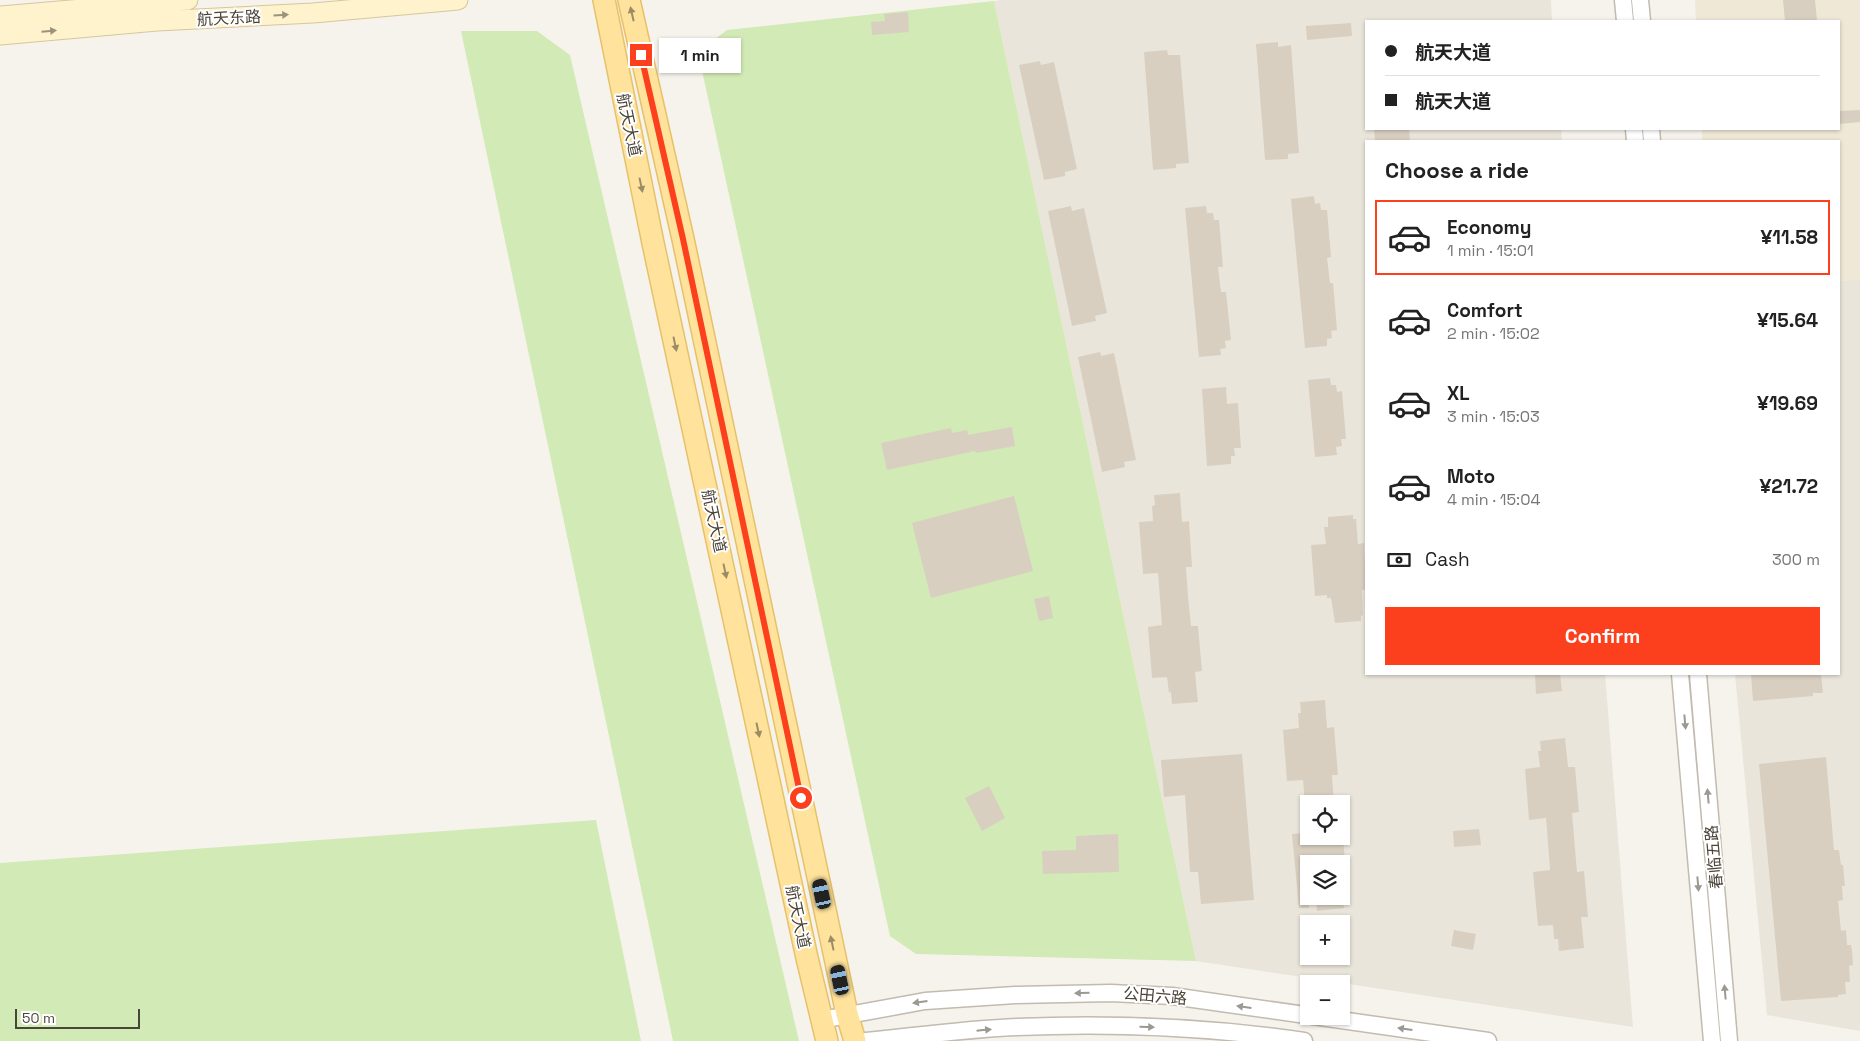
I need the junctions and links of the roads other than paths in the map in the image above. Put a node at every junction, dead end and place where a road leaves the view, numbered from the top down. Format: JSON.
{"nodes":[{"id":1,"x":188,"y":0,"type":"edge"},
{"id":2,"x":458,"y":0,"type":"edge"},
{"id":3,"x":604,"y":0,"type":"edge"},
{"id":4,"x":629,"y":0,"type":"edge"},
{"id":5,"x":1623,"y":0,"type":"edge"},
{"id":6,"x":1640,"y":0,"type":"edge"},
{"id":7,"x":0,"y":16,"type":"edge"},
{"id":8,"x":1624,"y":20,"type":"edge"},
{"id":9,"x":1642,"y":20,"type":"edge"},
{"id":10,"x":0,"y":35,"type":"edge"},
{"id":11,"x":1680,"y":675,"type":"edge"},
{"id":12,"x":1698,"y":675,"type":"edge"},
{"id":13,"x":848,"y":1014,"type":"junction"},
{"id":14,"x":821,"y":1020,"type":"junction"},
{"id":15,"x":827,"y":1041,"type":"edge"},
{"id":16,"x":856,"y":1041,"type":"edge"},
{"id":17,"x":866,"y":1041,"type":"edge"},
{"id":18,"x":1304,"y":1041,"type":"edge"},
{"id":19,"x":1488,"y":1041,"type":"edge"},
{"id":20,"x":1712,"y":1041,"type":"edge"},
{"id":21,"x":1729,"y":1041,"type":"edge"}],
"edges":[{"from":1,"to":7,"type":"main road","name":"航天东路"},
{"from":10,"to":2,"type":"main road","name":"航天东路","one_way":true},
{"from":3,"to":14,"type":"main road","name":"航天大道","one_way":true},
{"from":13,"to":4,"type":"main road","name":"航天大道","one_way":true},
{"from":5,"to":8,"type":"street"},
{"from":6,"to":9,"type":"street"},
{"from":11,"to":20,"type":"street","name":"春临五路","one_way":true},
{"from":21,"to":12,"type":"street","name":"春临五路","one_way":true},
{"from":13,"to":14,"type":"street","name":"公田六路"},
{"from":13,"to":16,"type":"main road","name":"航天大道"},
{"from":19,"to":13,"type":"street","name":"公田六路","one_way":true},
{"from":14,"to":15,"type":"main road","name":"航天大道"},
{"from":17,"to":18,"type":"street","name":"公田六路","one_way":true}]}
